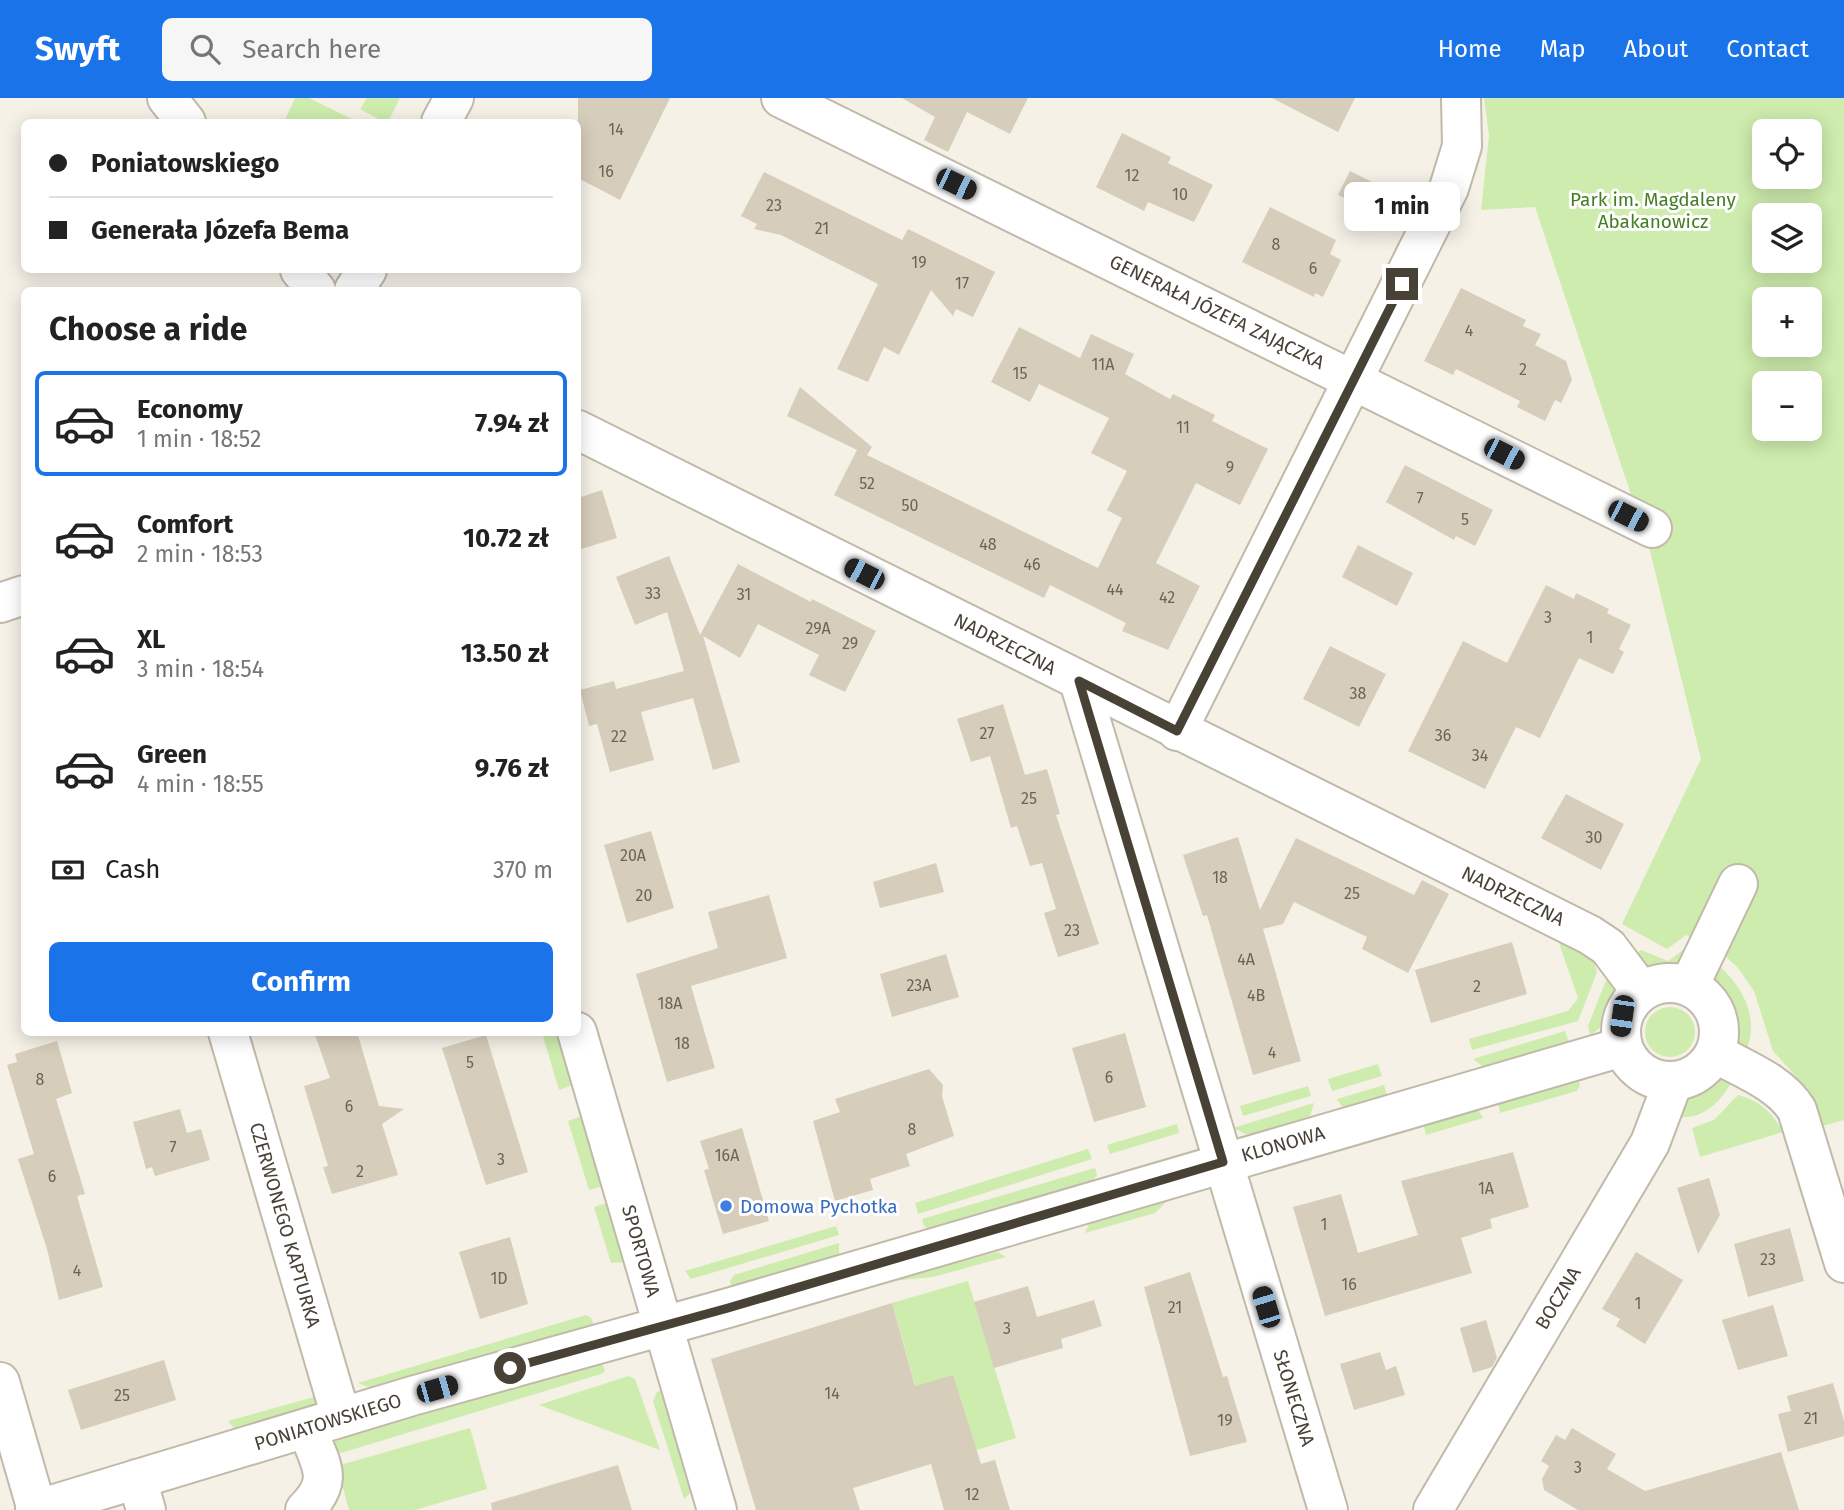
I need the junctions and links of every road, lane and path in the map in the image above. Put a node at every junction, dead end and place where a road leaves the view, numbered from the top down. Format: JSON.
{"nodes":[{"id":1,"x":167,"y":98,"type":"edge"},
{"id":2,"x":454,"y":98,"type":"edge"},
{"id":3,"x":782,"y":98,"type":"edge"},
{"id":4,"x":1461,"y":98,"type":"edge"},
{"id":5,"x":184,"y":119,"type":"edge"},
{"id":6,"x":443,"y":119,"type":"edge"},
{"id":7,"x":302,"y":273,"type":"edge"},
{"id":8,"x":314,"y":287,"type":"edge"},
{"id":9,"x":1355,"y":379,"type":"junction"},
{"id":10,"x":581,"y":432,"type":"edge"},
{"id":11,"x":1652,"y":528,"type":"dead end"},
{"id":12,"x":21,"y":596,"type":"edge"},
{"id":13,"x":0,"y":603,"type":"edge"},
{"id":14,"x":1079,"y":681,"type":"junction"},
{"id":15,"x":1177,"y":731,"type":"junction"},
{"id":16,"x":1738,"y":884,"type":"dead end"},
{"id":17,"x":1689,"y":986,"type":"junction"},
{"id":18,"x":1641,"y":991,"type":"junction"},
{"id":19,"x":229,"y":1036,"type":"edge"},
{"id":20,"x":578,"y":1036,"type":"edge"},
{"id":21,"x":1622,"y":1047,"type":"junction"},
{"id":22,"x":1715,"y":1053,"type":"junction"},
{"id":23,"x":1673,"y":1082,"type":"junction"},
{"id":24,"x":1223,"y":1162,"type":"junction"},
{"id":25,"x":1844,"y":1263,"type":"edge"},
{"id":26,"x":662,"y":1326,"type":"junction"},
{"id":27,"x":0,"y":1382,"type":"edge"},
{"id":28,"x":324,"y":1422,"type":"junction"},
{"id":29,"x":141,"y":1495,"type":"edge"},
{"id":30,"x":36,"y":1510,"type":"edge"},
{"id":31,"x":305,"y":1510,"type":"edge"},
{"id":32,"x":717,"y":1510,"type":"edge"},
{"id":33,"x":1328,"y":1510,"type":"edge"},
{"id":34,"x":1433,"y":1510,"type":"edge"}],
"edges":[{"from":1,"to":5,"type":"street"},
{"from":2,"to":6,"type":"street"},
{"from":3,"to":9,"type":"street","name":"GENERAŁA JÓZEFA ZAJĄCZKA"},
{"from":4,"to":9,"type":"street"},
{"from":7,"to":8,"type":"street"},
{"from":9,"to":11,"type":"street","name":"GENERAŁA JÓZEFA ZAJĄCZKA"},
{"from":9,"to":15,"type":"street"},
{"from":10,"to":14,"type":"street","name":"NADRZECZNA"},
{"from":12,"to":13,"type":"street"},
{"from":14,"to":15,"type":"street","name":"NADRZECZNA"},
{"from":14,"to":24,"type":"street","name":"SŁONECZNA"},
{"from":15,"to":18,"type":"street","name":"NADRZECZNA"},
{"from":16,"to":17,"type":"street"},
{"from":17,"to":18,"type":"street"},
{"from":17,"to":22,"type":"street"},
{"from":18,"to":21,"type":"street"},
{"from":19,"to":28,"type":"street","name":"CZERWONEGO KAPTURKA"},
{"from":20,"to":26,"type":"street","name":"SPORTOWA"},
{"from":21,"to":23,"type":"street"},
{"from":21,"to":24,"type":"street","name":"KLONOWA"},
{"from":22,"to":23,"type":"street"},
{"from":22,"to":25,"type":"street"},
{"from":23,"to":34,"type":"street","name":"BOCZNA"},
{"from":24,"to":26,"type":"street","name":"KLONOWA"},
{"from":24,"to":33,"type":"street","name":"SŁONECZNA"},
{"from":26,"to":28,"type":"street","name":"PONIATOWSKIEGO"},
{"from":26,"to":32,"type":"street","name":"SPORTOWA"},
{"from":27,"to":30,"type":"street"},
{"from":28,"to":29,"type":"street","name":"PONIATOWSKIEGO"},
{"from":28,"to":31,"type":"street","name":"CZERWONEGO KAPTURKA"},
{"from":29,"to":30,"type":"street","name":"PONIATOWSKIEGO"}]}
